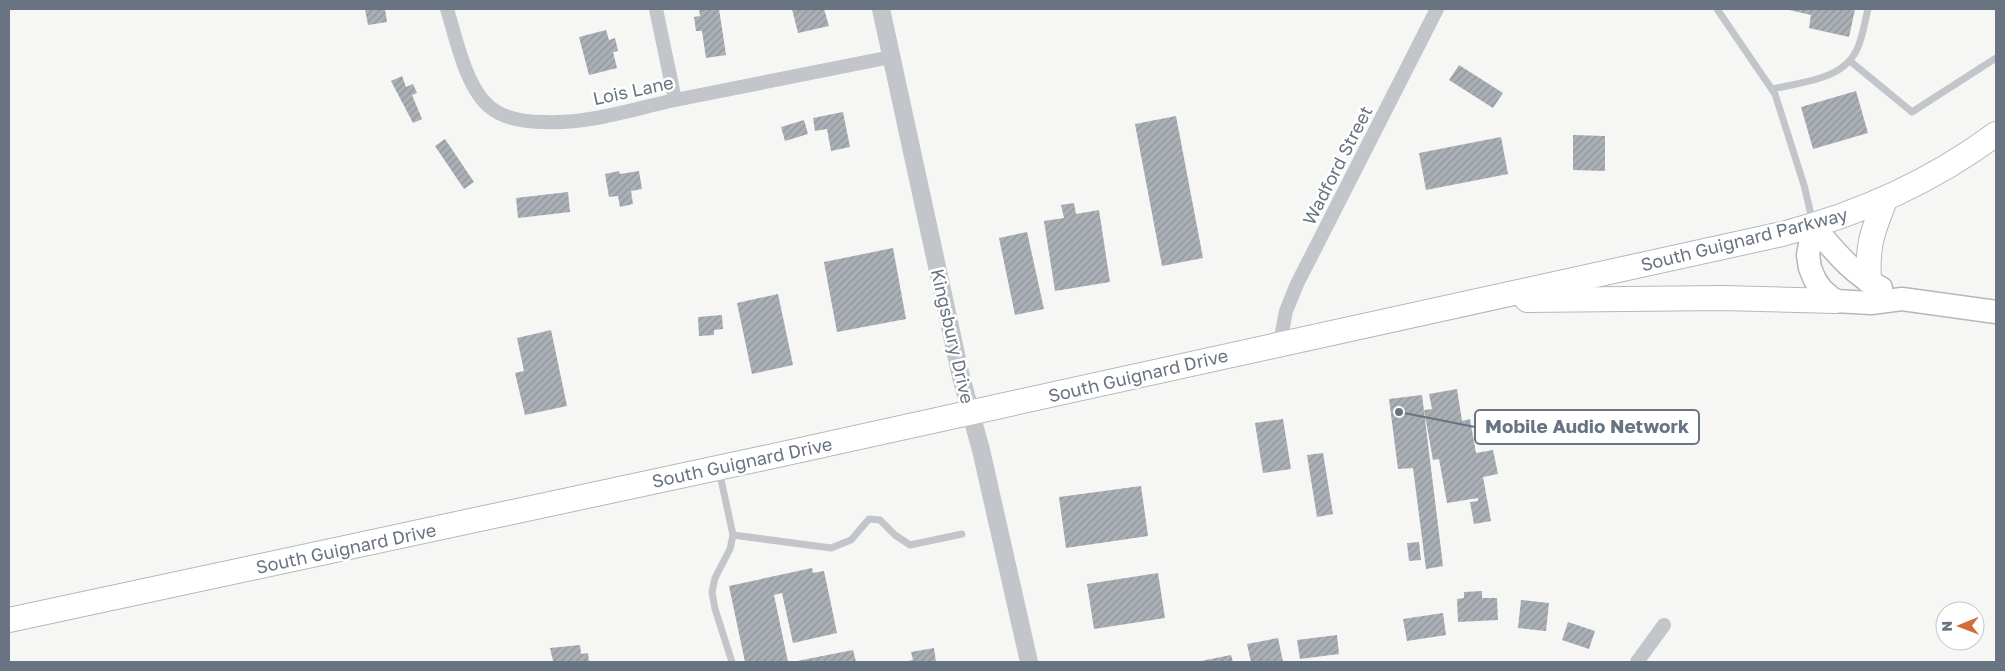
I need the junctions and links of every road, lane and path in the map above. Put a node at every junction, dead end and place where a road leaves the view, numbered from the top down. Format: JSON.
{"nodes":[{"id":1,"x":447,"y":9,"type":"edge"},
{"id":2,"x":656,"y":9,"type":"edge"},
{"id":3,"x":881,"y":9,"type":"edge"},
{"id":4,"x":1437,"y":9,"type":"edge"},
{"id":5,"x":1717,"y":9,"type":"edge"},
{"id":6,"x":1868,"y":9,"type":"edge"},
{"id":7,"x":891,"y":56,"type":"junction"},
{"id":8,"x":1996,"y":57,"type":"edge"},
{"id":9,"x":1850,"y":61,"type":"junction"},
{"id":10,"x":1772,"y":89,"type":"junction"},
{"id":11,"x":675,"y":100,"type":"junction"},
{"id":12,"x":1996,"y":134,"type":"edge"},
{"id":13,"x":1885,"y":200,"type":"junction"},
{"id":14,"x":1813,"y":226,"type":"junction"},
{"id":15,"x":1869,"y":282,"type":"junction"},
{"id":16,"x":1902,"y":299,"type":"junction"},
{"id":17,"x":1835,"y":300,"type":"junction"},
{"id":18,"x":1475,"y":301,"type":"junction"},
{"id":19,"x":1996,"y":312,"type":"edge"},
{"id":20,"x":1280,"y":343,"type":"junction"},
{"id":21,"x":970,"y":413,"type":"junction"},
{"id":22,"x":718,"y":468,"type":"junction"},
{"id":23,"x":962,"y":534,"type":"dead end"},
{"id":24,"x":733,"y":535,"type":"junction"},
{"id":25,"x":9,"y":620,"type":"edge"},
{"id":26,"x":1664,"y":625,"type":"dead end"},
{"id":27,"x":732,"y":662,"type":"edge"},
{"id":28,"x":1029,"y":662,"type":"edge"},
{"id":29,"x":1636,"y":662,"type":"edge"}],
"edges":[{"from":1,"to":11,"type":"street","name":"Lois Lane"},
{"from":2,"to":11,"type":"street"},
{"from":3,"to":7,"type":"street","name":"Kingsbury Drive"},
{"from":4,"to":20,"type":"street","name":"Wadford Street"},
{"from":5,"to":10,"type":"lane"},
{"from":6,"to":9,"type":"lane"},
{"from":7,"to":11,"type":"street","name":"Lois Lane"},
{"from":7,"to":21,"type":"street","name":"Kingsbury Drive"},
{"from":8,"to":9,"type":"lane"},
{"from":9,"to":10,"type":"lane"},
{"from":10,"to":14,"type":"lane"},
{"from":12,"to":13,"type":"highway","name":"South Guignard Parkway"},
{"from":13,"to":14,"type":"highway","name":"South Guignard Parkway"},
{"from":13,"to":15,"type":"highway"},
{"from":14,"to":15,"type":"main road"},
{"from":14,"to":17,"type":"main road"},
{"from":14,"to":18,"type":"highway","name":"South Guignard Parkway"},
{"from":15,"to":16,"type":"main road"},
{"from":16,"to":17,"type":"main road"},
{"from":16,"to":19,"type":"main road"},
{"from":17,"to":18,"type":"highway"},
{"from":18,"to":20,"type":"highway","name":"South Guignard Drive"},
{"from":20,"to":21,"type":"highway","name":"South Guignard Drive"},
{"from":21,"to":22,"type":"highway","name":"South Guignard Drive"},
{"from":21,"to":28,"type":"street","name":"Kingsbury Drive"},
{"from":22,"to":24,"type":"lane"},
{"from":22,"to":25,"type":"highway","name":"South Guignard Drive"},
{"from":23,"to":24,"type":"lane"},
{"from":24,"to":27,"type":"lane"},
{"from":26,"to":29,"type":"street"}]}
